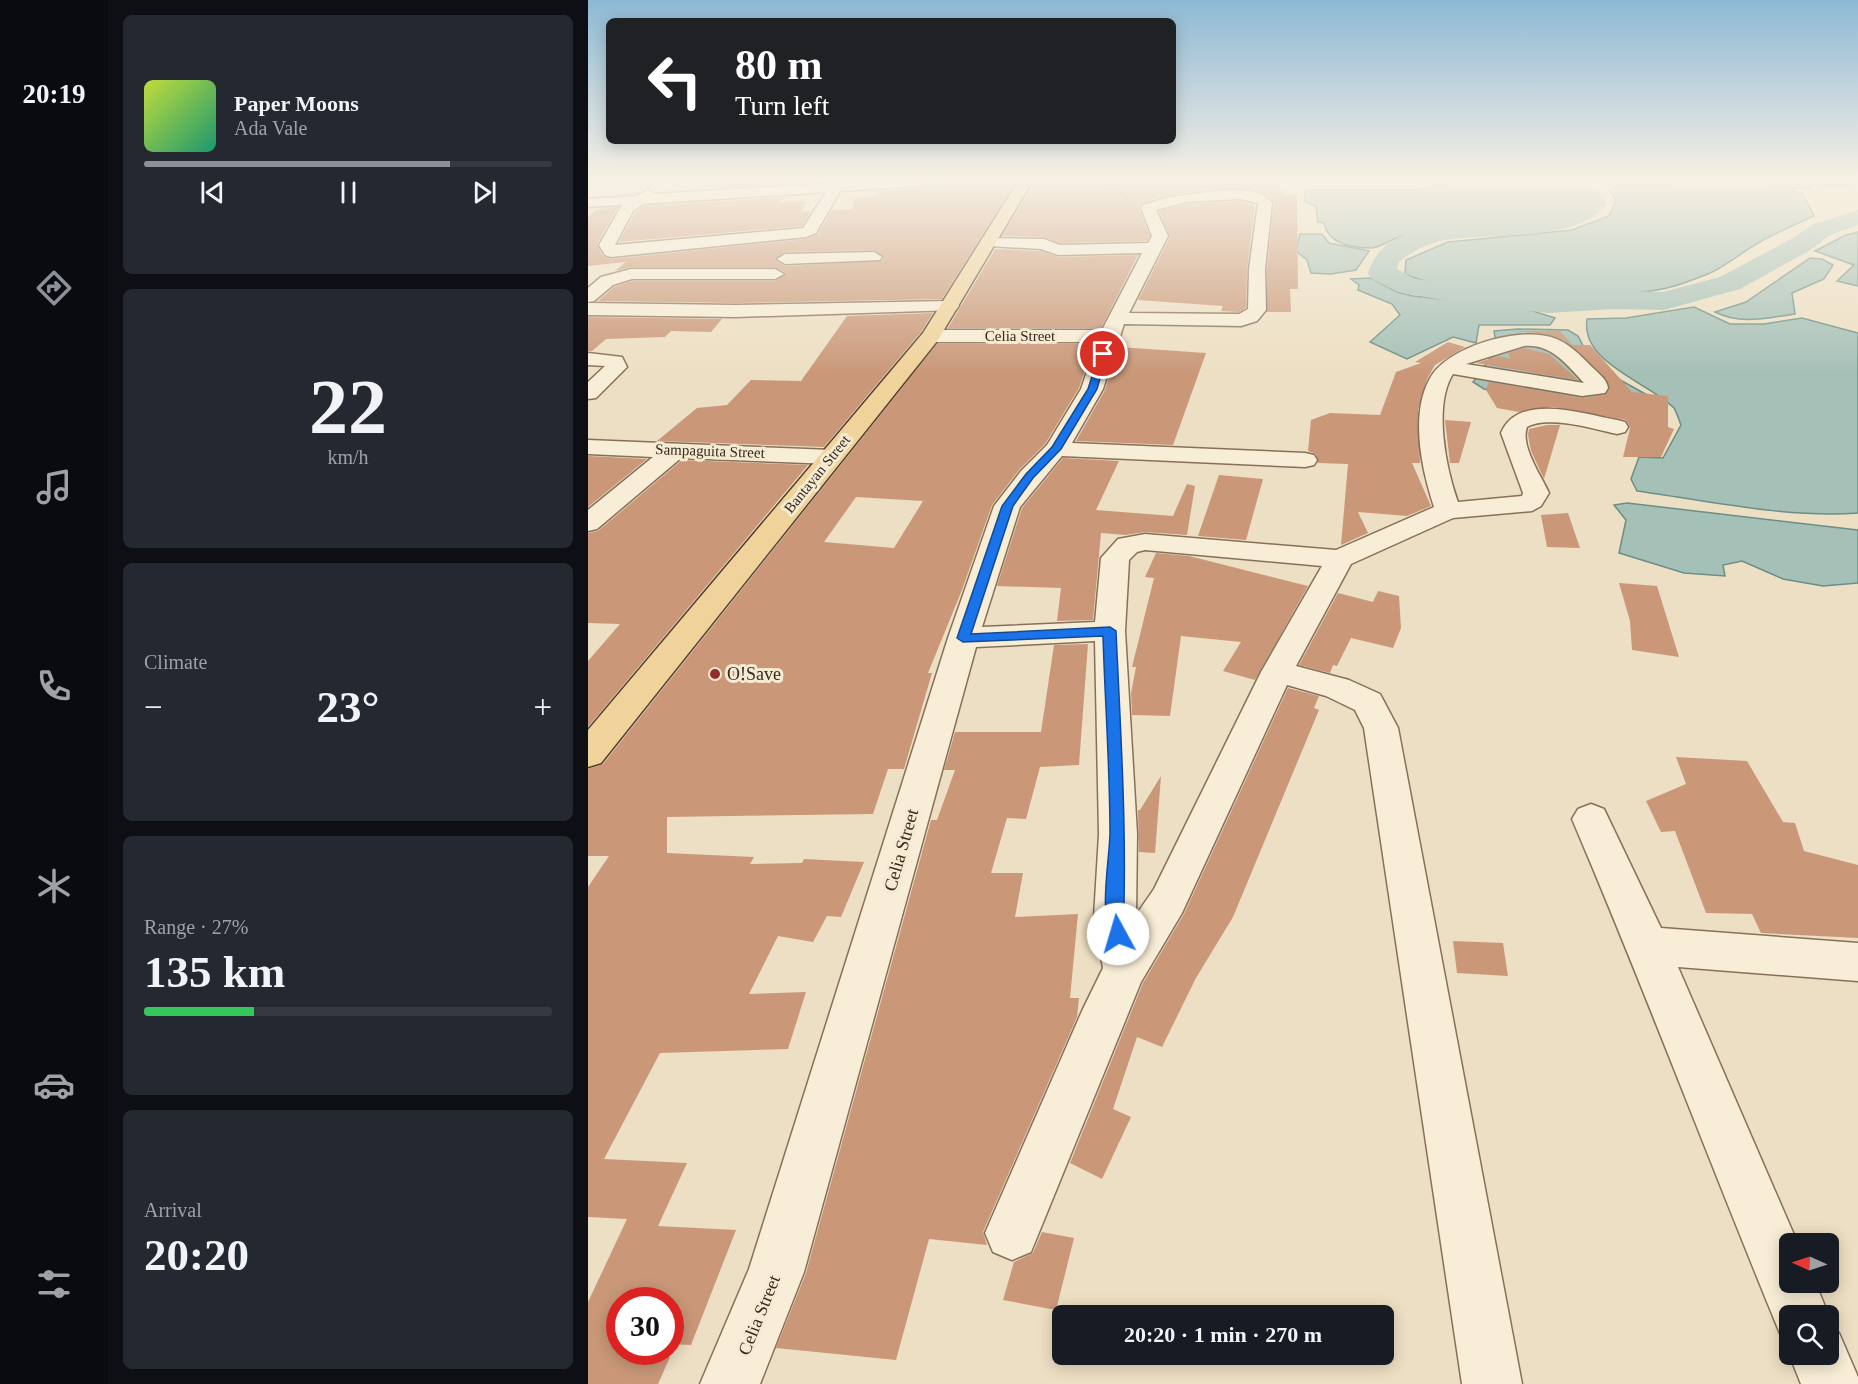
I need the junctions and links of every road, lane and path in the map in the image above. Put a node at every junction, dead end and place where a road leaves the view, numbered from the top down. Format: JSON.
{"nodes":[{"id":1,"x":607,"y":245,"type":"edge"},
{"id":2,"x":684,"y":245,"type":"edge"},
{"id":3,"x":987,"y":245,"type":"edge"},
{"id":4,"x":1045,"y":245,"type":"edge"},
{"id":5,"x":1085,"y":245,"type":"edge"},
{"id":6,"x":1148,"y":245,"type":"edge"},
{"id":7,"x":1260,"y":245,"type":"edge"},
{"id":8,"x":874,"y":257,"type":"dead end"},
{"id":9,"x":775,"y":274,"type":"junction"},
{"id":10,"x":588,"y":297,"type":"edge"},
{"id":11,"x":950,"y":306,"type":"junction"},
{"id":12,"x":588,"y":309,"type":"edge"},
{"id":13,"x":735,"y":311,"type":"junction"},
{"id":14,"x":1113,"y":327,"type":"junction"},
{"id":15,"x":932,"y":336,"type":"junction"},
{"id":16,"x":588,"y":359,"type":"edge"},
{"id":17,"x":1447,"y":368,"type":"junction"},
{"id":18,"x":588,"y":393,"type":"edge"},
{"id":19,"x":1617,"y":427,"type":"dead end"},
{"id":20,"x":598,"y":448,"type":"edge"},
{"id":21,"x":677,"y":449,"type":"junction"},
{"id":22,"x":1056,"y":449,"type":"junction"},
{"id":23,"x":832,"y":457,"type":"junction"},
{"id":24,"x":1305,"y":460,"type":"dead end"},
{"id":25,"x":588,"y":463,"type":"edge"},
{"id":26,"x":1448,"y":510,"type":"junction"},
{"id":27,"x":588,"y":523,"type":"edge"},
{"id":28,"x":1340,"y":559,"type":"junction"},
{"id":29,"x":1110,"y":631,"type":"junction"},
{"id":30,"x":963,"y":638,"type":"junction"},
{"id":31,"x":1277,"y":672,"type":"junction"},
{"id":32,"x":593,"y":742,"type":"edge"},
{"id":33,"x":1591,"y":819,"type":"dead end"},
{"id":34,"x":1648,"y":946,"type":"junction"},
{"id":35,"x":1858,"y":962,"type":"edge"},
{"id":36,"x":1125,"y":969,"type":"junction"},
{"id":37,"x":1012,"y":1233,"type":"dead end"},
{"id":38,"x":1797,"y":1305,"type":"edge"},
{"id":39,"x":1823,"y":1365,"type":"edge"},
{"id":40,"x":730,"y":1384,"type":"edge"},
{"id":41,"x":1492,"y":1384,"type":"edge"},
{"id":42,"x":1831,"y":1384,"type":"edge"}],
"edges":[{"from":1,"to":2,"type":"street"},
{"from":3,"to":11,"type":"main road","name":"Bantayan Street"},
{"from":4,"to":5,"type":"street"},
{"from":6,"to":14,"type":"street","name":"Celia Street"},
{"from":7,"to":14,"type":"street"},
{"from":8,"to":9,"type":"street"},
{"from":9,"to":10,"type":"street"},
{"from":9,"to":13,"type":"street"},
{"from":11,"to":13,"type":"street"},
{"from":11,"to":15,"type":"main road","name":"Bantayan Street"},
{"from":12,"to":13,"type":"street"},
{"from":14,"to":15,"type":"street","name":"Celia Street"},
{"from":14,"to":22,"type":"street","name":"Celia Street"},
{"from":15,"to":23,"type":"main road","name":"Bantayan Street"},
{"from":16,"to":18,"type":"street"},
{"from":17,"to":17,"type":"street"},
{"from":17,"to":26,"type":"street"},
{"from":19,"to":26,"type":"street"},
{"from":20,"to":21,"type":"street","name":"Sampaguita Street"},
{"from":20,"to":25,"type":"street"},
{"from":21,"to":23,"type":"street","name":"Sampaguita Street"},
{"from":21,"to":27,"type":"street"},
{"from":22,"to":24,"type":"street"},
{"from":22,"to":30,"type":"street","name":"Celia Street"},
{"from":23,"to":32,"type":"main road","name":"Bantayan Street"},
{"from":26,"to":28,"type":"street"},
{"from":28,"to":29,"type":"street"},
{"from":28,"to":31,"type":"street"},
{"from":29,"to":30,"type":"street"},
{"from":29,"to":36,"type":"street"},
{"from":30,"to":40,"type":"street","name":"Celia Street"},
{"from":31,"to":36,"type":"street"},
{"from":31,"to":41,"type":"street"},
{"from":33,"to":34,"type":"street"},
{"from":34,"to":35,"type":"street"},
{"from":34,"to":38,"type":"street"},
{"from":36,"to":37,"type":"street"},
{"from":39,"to":42,"type":"street"}]}
